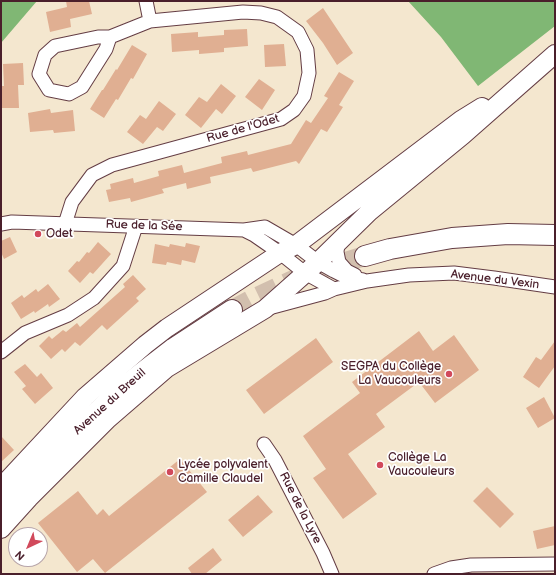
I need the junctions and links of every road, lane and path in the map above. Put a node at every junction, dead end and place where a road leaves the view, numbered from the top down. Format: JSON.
{"nodes":[{"id":1,"x":146,"y":1,"type":"edge"},
{"id":2,"x":150,"y":21,"type":"junction"},
{"id":3,"x":110,"y":37,"type":"junction"},
{"id":4,"x":555,"y":54,"type":"edge"},
{"id":5,"x":527,"y":78,"type":"junction"},
{"id":6,"x":1,"y":224,"type":"edge"},
{"id":7,"x":65,"y":224,"type":"junction"},
{"id":8,"x":136,"y":226,"type":"junction"},
{"id":9,"x":555,"y":235,"type":"edge"},
{"id":10,"x":338,"y":242,"type":"junction"},
{"id":11,"x":288,"y":249,"type":"junction"},
{"id":12,"x":365,"y":256,"type":"tunnel mouth"},
{"id":13,"x":312,"y":267,"type":"junction"},
{"id":14,"x":367,"y":281,"type":"junction"},
{"id":15,"x":555,"y":287,"type":"edge"},
{"id":16,"x":334,"y":289,"type":"junction"},
{"id":17,"x":265,"y":309,"type":"junction"},
{"id":18,"x":232,"y":310,"type":"tunnel mouth"},
{"id":19,"x":1,"y":352,"type":"edge"},
{"id":20,"x":264,"y":444,"type":"dead end"},
{"id":21,"x":1,"y":486,"type":"edge"},
{"id":22,"x":1,"y":510,"type":"edge"},
{"id":23,"x":1,"y":529,"type":"edge"},
{"id":24,"x":555,"y":564,"type":"edge"},
{"id":25,"x":332,"y":574,"type":"edge"},
{"id":26,"x":434,"y":574,"type":"edge"}],
"edges":[{"from":1,"to":2,"type":"street"},
{"from":2,"to":3,"type":"street","name":"Rue de l'Odet"},
{"from":2,"to":7,"type":"street","name":"Rue de l'Odet"},
{"from":3,"to":3,"type":"street","name":"Rue de l'Odet"},
{"from":4,"to":5,"type":"main road"},
{"from":5,"to":10,"type":"main road"},
{"from":5,"to":11,"type":"main road"},
{"from":6,"to":7,"type":"street","name":"Rue de la Sée"},
{"from":7,"to":8,"type":"street","name":"Rue de la Sée"},
{"from":8,"to":11,"type":"street","name":"Rue de la Sée"},
{"from":8,"to":19,"type":"street"},
{"from":9,"to":12,"type":"main road"},
{"from":10,"to":13,"type":"main road"},
{"from":10,"to":14,"type":"street"},
{"from":11,"to":13,"type":"street"},
{"from":11,"to":21,"type":"main road"},
{"from":13,"to":14,"type":"street"},
{"from":13,"to":16,"type":"street"},
{"from":13,"to":17,"type":"main road"},
{"from":14,"to":15,"type":"street","name":"Avenue du Vexin"},
{"from":14,"to":16,"type":"street","name":"Avenue du Vexin"},
{"from":16,"to":17,"type":"street","name":"Avenue du Vexin"},
{"from":17,"to":23,"type":"main road"},
{"from":18,"to":22,"type":"main road","name":"Avenue du Breuil"},
{"from":20,"to":25,"type":"street","name":"Rue de la Lyre"},
{"from":24,"to":26,"type":"street"}]}
